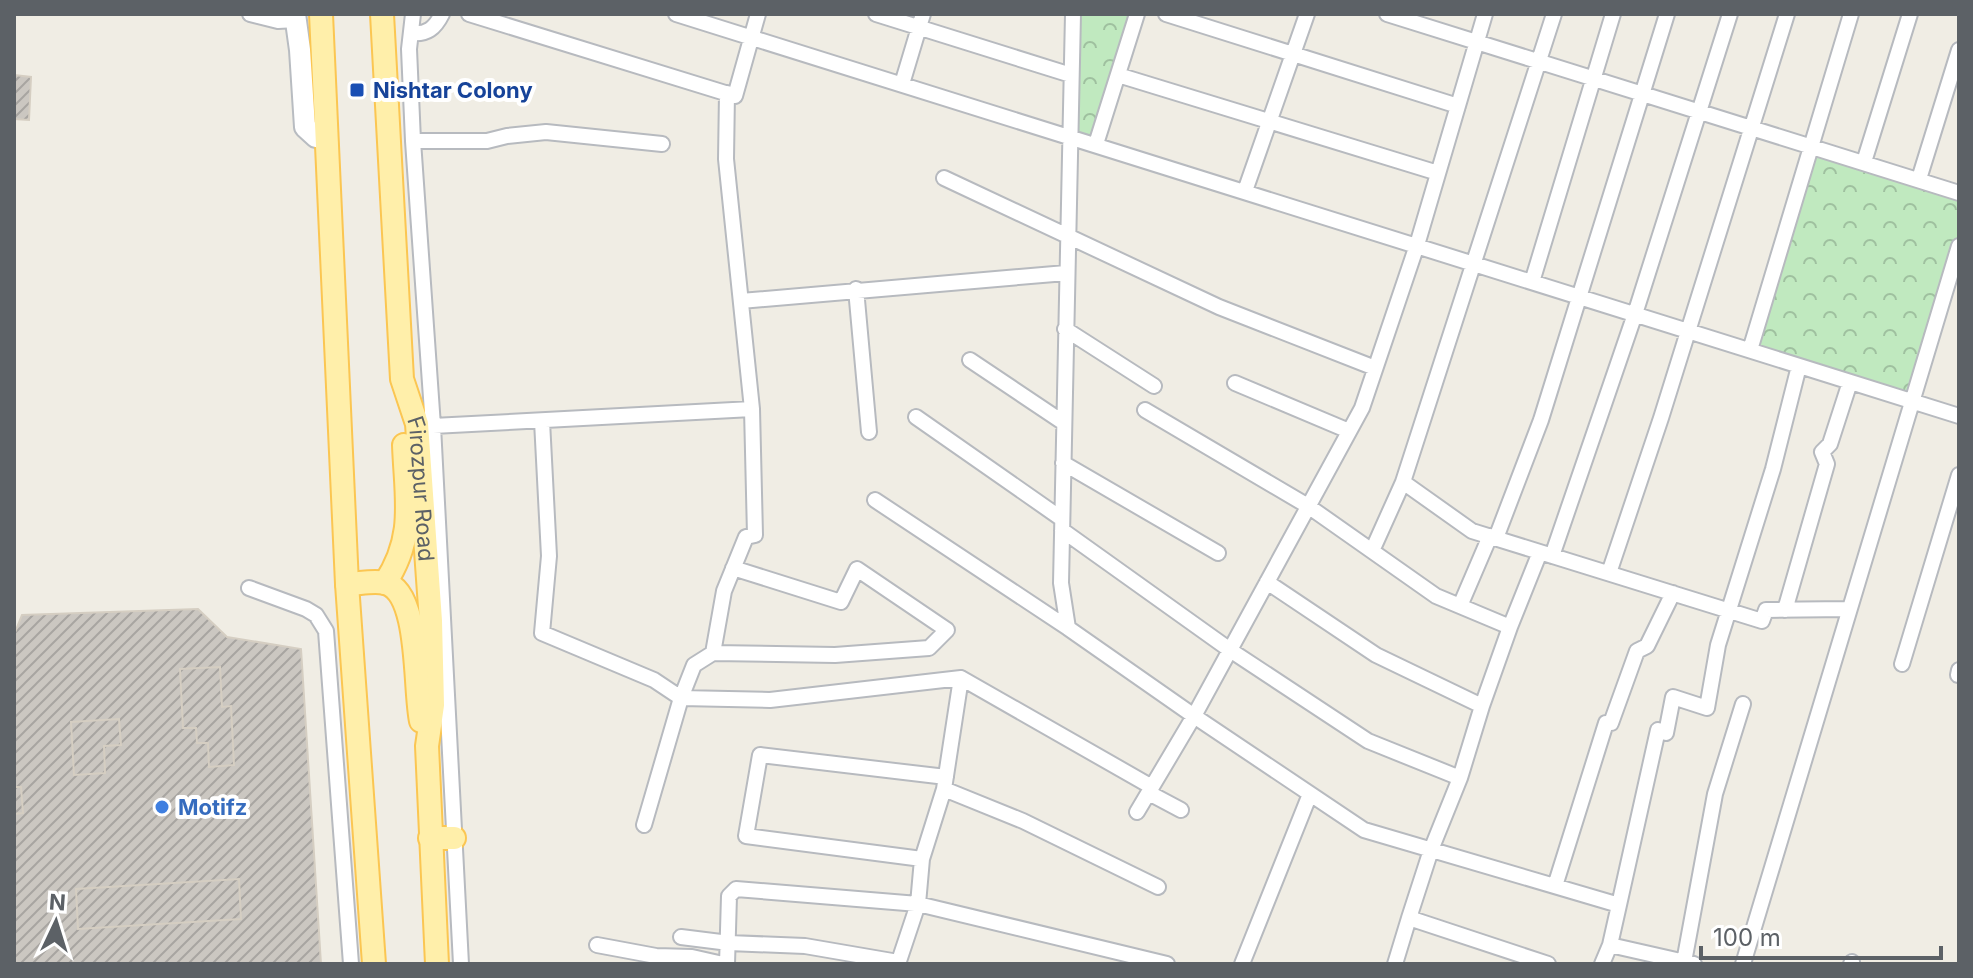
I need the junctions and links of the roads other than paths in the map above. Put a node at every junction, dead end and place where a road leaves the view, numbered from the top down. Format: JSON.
{"nodes":[{"id":1,"x":250,"y":14,"type":"edge"},
{"id":2,"x":321,"y":14,"type":"edge"},
{"id":3,"x":382,"y":14,"type":"edge"},
{"id":4,"x":413,"y":14,"type":"edge"},
{"id":5,"x":442,"y":14,"type":"edge"},
{"id":6,"x":469,"y":14,"type":"edge"},
{"id":7,"x":676,"y":14,"type":"edge"},
{"id":8,"x":758,"y":14,"type":"edge"},
{"id":9,"x":876,"y":14,"type":"edge"},
{"id":10,"x":1072,"y":14,"type":"edge"},
{"id":11,"x":1137,"y":14,"type":"edge"},
{"id":12,"x":1166,"y":14,"type":"edge"},
{"id":13,"x":1307,"y":14,"type":"edge"},
{"id":14,"x":1387,"y":14,"type":"edge"},
{"id":15,"x":1485,"y":14,"type":"edge"},
{"id":16,"x":1554,"y":14,"type":"edge"},
{"id":17,"x":1613,"y":14,"type":"edge"},
{"id":18,"x":1667,"y":14,"type":"edge"},
{"id":19,"x":1730,"y":14,"type":"edge"},
{"id":20,"x":1787,"y":14,"type":"edge"},
{"id":21,"x":1851,"y":14,"type":"edge"},
{"id":22,"x":1910,"y":14,"type":"edge"},
{"id":23,"x":295,"y":17,"type":"edge"},
{"id":24,"x":921,"y":21,"type":"edge"},
{"id":25,"x":411,"y":33,"type":"junction"},
{"id":26,"x":751,"y":38,"type":"junction"},
{"id":27,"x":1477,"y":42,"type":"junction"},
{"id":28,"x":1959,"y":50,"type":"edge"},
{"id":29,"x":1294,"y":55,"type":"junction"},
{"id":30,"x":1538,"y":62,"type":"junction"},
{"id":31,"x":1071,"y":75,"type":"junction"},
{"id":32,"x":1118,"y":75,"type":"junction"},
{"id":33,"x":1593,"y":79,"type":"junction"},
{"id":34,"x":902,"y":84,"type":"junction"},
{"id":35,"x":727,"y":93,"type":"junction"},
{"id":36,"x":1642,"y":95,"type":"junction"},
{"id":37,"x":1458,"y":106,"type":"junction"},
{"id":38,"x":1699,"y":112,"type":"junction"},
{"id":39,"x":1268,"y":121,"type":"junction"},
{"id":40,"x":1752,"y":126,"type":"junction"},
{"id":41,"x":1069,"y":136,"type":"junction"},
{"id":42,"x":327,"y":139,"type":"junction"},
{"id":43,"x":413,"y":141,"type":"junction"},
{"id":44,"x":662,"y":144,"type":"dead end"},
{"id":45,"x":1096,"y":144,"type":"junction"},
{"id":46,"x":1810,"y":145,"type":"junction"},
{"id":47,"x":1864,"y":162,"type":"junction"},
{"id":48,"x":1438,"y":173,"type":"junction"},
{"id":49,"x":944,"y":178,"type":"dead end"},
{"id":50,"x":1919,"y":179,"type":"junction"},
{"id":51,"x":1245,"y":191,"type":"junction"},
{"id":52,"x":1959,"y":193,"type":"edge"},
{"id":53,"x":418,"y":223,"type":"junction"},
{"id":54,"x":394,"y":225,"type":"junction"},
{"id":55,"x":1067,"y":237,"type":"junction"},
{"id":56,"x":1417,"y":245,"type":"junction"},
{"id":57,"x":1959,"y":246,"type":"edge"},
{"id":58,"x":1475,"y":264,"type":"junction"},
{"id":59,"x":1066,"y":273,"type":"junction"},
{"id":60,"x":1532,"y":282,"type":"junction"},
{"id":61,"x":856,"y":289,"type":"junction"},
{"id":62,"x":1579,"y":297,"type":"junction"},
{"id":63,"x":741,"y":301,"type":"junction"},
{"id":64,"x":1635,"y":314,"type":"junction"},
{"id":65,"x":1065,"y":329,"type":"junction"},
{"id":66,"x":1688,"y":332,"type":"junction"},
{"id":67,"x":1750,"y":350,"type":"junction"},
{"id":68,"x":970,"y":360,"type":"dead end"},
{"id":69,"x":1799,"y":366,"type":"junction"},
{"id":70,"x":1375,"y":368,"type":"junction"},
{"id":71,"x":402,"y":379,"type":"junction"},
{"id":72,"x":1850,"y":382,"type":"junction"},
{"id":73,"x":1235,"y":383,"type":"dead end"},
{"id":74,"x":1154,"y":386,"type":"dead end"},
{"id":75,"x":1912,"y":402,"type":"junction"},
{"id":76,"x":752,"y":409,"type":"junction"},
{"id":77,"x":1145,"y":410,"type":"dead end"},
{"id":78,"x":1959,"y":416,"type":"edge"},
{"id":79,"x":916,"y":417,"type":"dead end"},
{"id":80,"x":542,"y":421,"type":"junction"},
{"id":81,"x":1064,"y":423,"type":"junction"},
{"id":82,"x":433,"y":426,"type":"junction"},
{"id":83,"x":1349,"y":431,"type":"junction"},
{"id":84,"x":869,"y":432,"type":"dead end"},
{"id":85,"x":1063,"y":463,"type":"junction"},
{"id":86,"x":1959,"y":475,"type":"edge"},
{"id":87,"x":1403,"y":482,"type":"junction"},
{"id":88,"x":875,"y":500,"type":"dead end"},
{"id":89,"x":1308,"y":506,"type":"junction"},
{"id":90,"x":1062,"y":524,"type":"junction"},
{"id":91,"x":1493,"y":537,"type":"junction"},
{"id":92,"x":1372,"y":551,"type":"junction"},
{"id":93,"x":1218,"y":553,"type":"dead end"},
{"id":94,"x":1546,"y":554,"type":"junction"},
{"id":95,"x":733,"y":568,"type":"junction"},
{"id":96,"x":1609,"y":573,"type":"junction"},
{"id":97,"x":1267,"y":582,"type":"junction"},
{"id":98,"x":385,"y":583,"type":"junction"},
{"id":99,"x":347,"y":584,"type":"junction"},
{"id":100,"x":249,"y":588,"type":"dead end"},
{"id":101,"x":1673,"y":593,"type":"junction"},
{"id":102,"x":1460,"y":606,"type":"junction"},
{"id":103,"x":1849,"y":609,"type":"junction"},
{"id":104,"x":1785,"y":610,"type":"junction"},
{"id":105,"x":1730,"y":611,"type":"junction"},
{"id":106,"x":1510,"y":627,"type":"junction"},
{"id":107,"x":1068,"y":628,"type":"junction"},
{"id":108,"x":1230,"y":650,"type":"junction"},
{"id":109,"x":713,"y":653,"type":"junction"},
{"id":110,"x":1902,"y":664,"type":"dead end"},
{"id":111,"x":961,"y":678,"type":"junction"},
{"id":112,"x":681,"y":698,"type":"junction"},
{"id":113,"x":332,"y":699,"type":"junction"},
{"id":114,"x":355,"y":699,"type":"junction"},
{"id":115,"x":1743,"y":704,"type":"dead end"},
{"id":116,"x":1482,"y":706,"type":"junction"},
{"id":117,"x":1194,"y":716,"type":"junction"},
{"id":118,"x":427,"y":746,"type":"junction"},
{"id":119,"x":1460,"y":778,"type":"junction"},
{"id":120,"x":945,"y":783,"type":"junction"},
{"id":121,"x":1150,"y":790,"type":"junction"},
{"id":122,"x":1310,"y":794,"type":"junction"},
{"id":123,"x":1181,"y":810,"type":"dead end"},
{"id":124,"x":1137,"y":812,"type":"dead end"},
{"id":125,"x":644,"y":825,"type":"dead end"},
{"id":126,"x":430,"y":838,"type":"junction"},
{"id":127,"x":454,"y":838,"type":"junction"},
{"id":128,"x":1431,"y":850,"type":"junction"},
{"id":129,"x":922,"y":859,"type":"junction"},
{"id":130,"x":1555,"y":886,"type":"junction"},
{"id":131,"x":1158,"y":887,"type":"dead end"},
{"id":132,"x":918,"y":904,"type":"junction"},
{"id":133,"x":1619,"y":905,"type":"junction"},
{"id":134,"x":1409,"y":918,"type":"junction"},
{"id":135,"x":681,"y":937,"type":"dead end"},
{"id":136,"x":729,"y":943,"type":"junction"},
{"id":137,"x":597,"y":945,"type":"dead end"},
{"id":138,"x":1610,"y":945,"type":"junction"},
{"id":139,"x":898,"y":963,"type":"edge"},
{"id":140,"x":1689,"y":963,"type":"edge"},
{"id":141,"x":351,"y":964,"type":"edge"},
{"id":142,"x":374,"y":964,"type":"edge"},
{"id":143,"x":437,"y":964,"type":"edge"},
{"id":144,"x":461,"y":964,"type":"edge"},
{"id":145,"x":725,"y":964,"type":"edge"},
{"id":146,"x":1167,"y":964,"type":"edge"},
{"id":147,"x":1242,"y":964,"type":"edge"},
{"id":148,"x":1395,"y":964,"type":"edge"},
{"id":149,"x":1548,"y":964,"type":"edge"},
{"id":150,"x":1602,"y":964,"type":"edge"},
{"id":151,"x":1743,"y":964,"type":"edge"}],
"edges":[{"from":1,"to":23,"type":"street"},
{"from":2,"to":42,"type":"main road"},
{"from":3,"to":54,"type":"main road","name":"Firozpur Road"},
{"from":4,"to":25,"type":"street"},
{"from":5,"to":25,"type":"street"},
{"from":6,"to":35,"type":"street"},
{"from":7,"to":26,"type":"street"},
{"from":8,"to":26,"type":"street"},
{"from":9,"to":24,"type":"street"},
{"from":10,"to":31,"type":"street"},
{"from":11,"to":32,"type":"street"},
{"from":12,"to":29,"type":"street"},
{"from":13,"to":29,"type":"street"},
{"from":14,"to":27,"type":"street"},
{"from":15,"to":27,"type":"street"},
{"from":16,"to":30,"type":"street"},
{"from":17,"to":33,"type":"street"},
{"from":18,"to":36,"type":"street"},
{"from":19,"to":38,"type":"street"},
{"from":20,"to":40,"type":"street"},
{"from":21,"to":46,"type":"street"},
{"from":22,"to":47,"type":"street"},
{"from":23,"to":42,"type":"street"},
{"from":24,"to":31,"type":"street"},
{"from":24,"to":34,"type":"street"},
{"from":25,"to":43,"type":"street"},
{"from":26,"to":34,"type":"street"},
{"from":26,"to":35,"type":"street"},
{"from":27,"to":30,"type":"street"},
{"from":27,"to":37,"type":"street"},
{"from":28,"to":50,"type":"street"},
{"from":29,"to":37,"type":"street"},
{"from":29,"to":39,"type":"street"},
{"from":30,"to":33,"type":"street"},
{"from":30,"to":58,"type":"street"},
{"from":31,"to":41,"type":"street"},
{"from":32,"to":39,"type":"street"},
{"from":32,"to":45,"type":"street"},
{"from":33,"to":36,"type":"street"},
{"from":33,"to":60,"type":"street"},
{"from":34,"to":41,"type":"street"},
{"from":35,"to":63,"type":"street"},
{"from":36,"to":38,"type":"street"},
{"from":36,"to":62,"type":"street"},
{"from":37,"to":48,"type":"street"},
{"from":38,"to":40,"type":"street"},
{"from":38,"to":64,"type":"street"},
{"from":39,"to":48,"type":"street"},
{"from":39,"to":51,"type":"street"},
{"from":40,"to":46,"type":"street"},
{"from":40,"to":66,"type":"street"},
{"from":41,"to":45,"type":"street"},
{"from":41,"to":55,"type":"street"},
{"from":42,"to":99,"type":"main road"},
{"from":43,"to":44,"type":"street"},
{"from":43,"to":53,"type":"street"},
{"from":45,"to":51,"type":"street"},
{"from":46,"to":47,"type":"street"},
{"from":46,"to":67,"type":"street"},
{"from":47,"to":50,"type":"street"},
{"from":48,"to":56,"type":"street"},
{"from":49,"to":55,"type":"street"},
{"from":50,"to":52,"type":"street"},
{"from":51,"to":56,"type":"street"},
{"from":53,"to":54,"type":"street"},
{"from":53,"to":82,"type":"street"},
{"from":54,"to":71,"type":"main road","name":"Firozpur Road"},
{"from":55,"to":59,"type":"street"},
{"from":55,"to":70,"type":"street"},
{"from":56,"to":58,"type":"street"},
{"from":56,"to":70,"type":"street"},
{"from":57,"to":75,"type":"street"},
{"from":58,"to":60,"type":"street"},
{"from":58,"to":87,"type":"street"},
{"from":59,"to":61,"type":"street"},
{"from":59,"to":65,"type":"street"},
{"from":60,"to":62,"type":"street"},
{"from":61,"to":63,"type":"street"},
{"from":61,"to":84,"type":"street"},
{"from":62,"to":64,"type":"street"},
{"from":62,"to":91,"type":"street"},
{"from":63,"to":76,"type":"street"},
{"from":64,"to":66,"type":"street"},
{"from":64,"to":94,"type":"street"},
{"from":65,"to":74,"type":"street"},
{"from":65,"to":81,"type":"street"},
{"from":66,"to":67,"type":"street"},
{"from":66,"to":96,"type":"street"},
{"from":67,"to":69,"type":"street"},
{"from":68,"to":81,"type":"street"},
{"from":69,"to":72,"type":"street"},
{"from":69,"to":105,"type":"street"},
{"from":70,"to":83,"type":"street"},
{"from":71,"to":98,"type":"main road"},
{"from":71,"to":118,"type":"main road","name":"Firozpur Road"},
{"from":72,"to":75,"type":"street"},
{"from":72,"to":104,"type":"street"},
{"from":73,"to":83,"type":"street"},
{"from":75,"to":78,"type":"street"},
{"from":75,"to":103,"type":"street"},
{"from":76,"to":80,"type":"street"},
{"from":76,"to":95,"type":"street"},
{"from":77,"to":89,"type":"street"},
{"from":79,"to":90,"type":"street"},
{"from":80,"to":82,"type":"street"},
{"from":80,"to":112,"type":"street"},
{"from":81,"to":85,"type":"street"},
{"from":82,"to":127,"type":"street"},
{"from":83,"to":89,"type":"street"},
{"from":85,"to":90,"type":"street"},
{"from":85,"to":93,"type":"street"},
{"from":86,"to":110,"type":"street"},
{"from":87,"to":91,"type":"street"},
{"from":87,"to":92,"type":"street"},
{"from":88,"to":107,"type":"street"},
{"from":89,"to":92,"type":"street"},
{"from":89,"to":97,"type":"street"},
{"from":90,"to":107,"type":"street"},
{"from":90,"to":108,"type":"street"},
{"from":91,"to":94,"type":"street"},
{"from":91,"to":102,"type":"street"},
{"from":92,"to":102,"type":"street"},
{"from":94,"to":96,"type":"street"},
{"from":94,"to":106,"type":"street"},
{"from":95,"to":109,"type":"street"},
{"from":95,"to":109,"type":"street"},
{"from":96,"to":101,"type":"street"},
{"from":97,"to":108,"type":"street"},
{"from":97,"to":116,"type":"street"},
{"from":98,"to":99,"type":"main road"},
{"from":98,"to":118,"type":"main road"},
{"from":99,"to":114,"type":"main road"},
{"from":100,"to":113,"type":"street"},
{"from":101,"to":105,"type":"street"},
{"from":101,"to":130,"type":"street"},
{"from":102,"to":106,"type":"street"},
{"from":103,"to":104,"type":"street"},
{"from":103,"to":151,"type":"street"},
{"from":104,"to":105,"type":"street"},
{"from":105,"to":133,"type":"street"},
{"from":106,"to":116,"type":"street"},
{"from":107,"to":117,"type":"street"},
{"from":108,"to":117,"type":"street"},
{"from":108,"to":119,"type":"street"},
{"from":109,"to":112,"type":"street"},
{"from":111,"to":112,"type":"street"},
{"from":111,"to":120,"type":"street"},
{"from":111,"to":121,"type":"street"},
{"from":112,"to":125,"type":"street"},
{"from":113,"to":114,"type":"street"},
{"from":113,"to":141,"type":"street"},
{"from":114,"to":142,"type":"main road"},
{"from":115,"to":140,"type":"street"},
{"from":116,"to":119,"type":"street"},
{"from":117,"to":121,"type":"street"},
{"from":117,"to":122,"type":"street"},
{"from":118,"to":126,"type":"main road","name":"Firozpur Road"},
{"from":119,"to":128,"type":"street"},
{"from":120,"to":129,"type":"street"},
{"from":120,"to":129,"type":"street"},
{"from":120,"to":131,"type":"street"},
{"from":121,"to":123,"type":"street"},
{"from":121,"to":124,"type":"street"},
{"from":122,"to":128,"type":"street"},
{"from":122,"to":147,"type":"street"},
{"from":126,"to":127,"type":"main road"},
{"from":126,"to":143,"type":"main road","name":"Firozpur Road"},
{"from":127,"to":144,"type":"street"},
{"from":128,"to":130,"type":"street"},
{"from":128,"to":134,"type":"street"},
{"from":129,"to":132,"type":"street"},
{"from":130,"to":133,"type":"street"},
{"from":132,"to":136,"type":"street"},
{"from":132,"to":139,"type":"street"},
{"from":132,"to":146,"type":"street"},
{"from":133,"to":138,"type":"street"},
{"from":134,"to":148,"type":"street"},
{"from":134,"to":149,"type":"street"},
{"from":135,"to":136,"type":"street"},
{"from":136,"to":139,"type":"street"},
{"from":136,"to":145,"type":"street"},
{"from":137,"to":145,"type":"street"},
{"from":138,"to":140,"type":"street"},
{"from":138,"to":150,"type":"street"}]}
